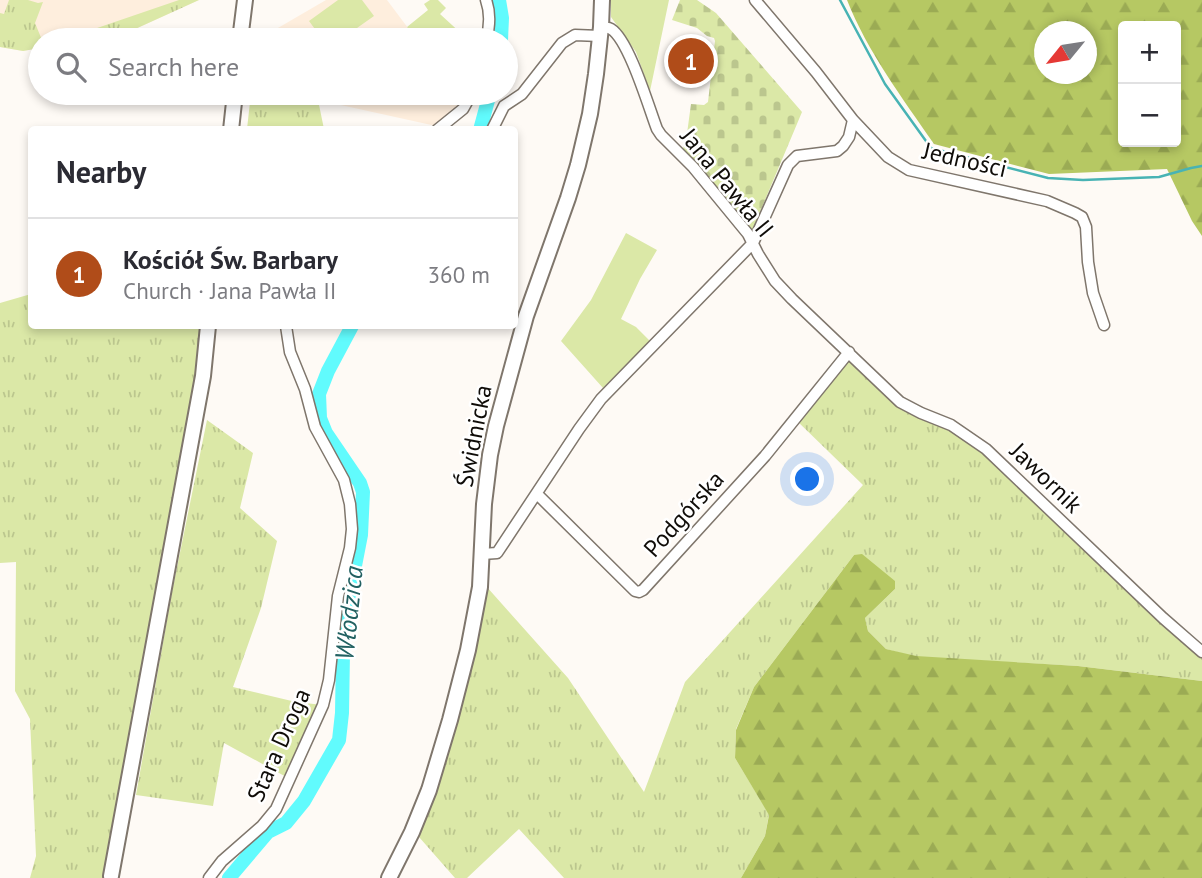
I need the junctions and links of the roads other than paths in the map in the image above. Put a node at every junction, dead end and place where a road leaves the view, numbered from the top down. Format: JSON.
{"nodes":[{"id":1,"x":245,"y":0,"type":"edge"},
{"id":2,"x":486,"y":0,"type":"edge"},
{"id":3,"x":602,"y":0,"type":"edge"},
{"id":4,"x":755,"y":0,"type":"edge"},
{"id":5,"x":242,"y":28,"type":"edge"},
{"id":6,"x":489,"y":28,"type":"edge"},
{"id":7,"x":600,"y":32,"type":"junction"},
{"id":8,"x":518,"y":97,"type":"edge"},
{"id":9,"x":234,"y":105,"type":"edge"},
{"id":10,"x":465,"y":105,"type":"edge"},
{"id":11,"x":506,"y":105,"type":"edge"},
{"id":12,"x":853,"y":120,"type":"junction"},
{"id":13,"x":231,"y":126,"type":"edge"},
{"id":14,"x":442,"y":126,"type":"edge"},
{"id":15,"x":494,"y":126,"type":"edge"},
{"id":16,"x":752,"y":243,"type":"junction"},
{"id":17,"x":1104,"y":325,"type":"dead end"},
{"id":18,"x":208,"y":329,"type":"edge"},
{"id":19,"x":286,"y":329,"type":"edge"},
{"id":20,"x":849,"y":352,"type":"junction"},
{"id":21,"x":537,"y":494,"type":"junction"},
{"id":22,"x":482,"y":554,"type":"junction"},
{"id":23,"x":1202,"y":652,"type":"edge"},
{"id":24,"x":111,"y":876,"type":"edge"},
{"id":25,"x":209,"y":878,"type":"edge"},
{"id":26,"x":389,"y":878,"type":"edge"}],
"edges":[{"from":1,"to":5,"type":"street"},
{"from":2,"to":6,"type":"street"},
{"from":3,"to":7,"type":"street","name":"Świdnicka"},
{"from":4,"to":12,"type":"street","name":"Jedności"},
{"from":7,"to":8,"type":"street"},
{"from":7,"to":16,"type":"street","name":"Jana Pawła II"},
{"from":7,"to":22,"type":"street","name":"Świdnicka"},
{"from":9,"to":13,"type":"street"},
{"from":10,"to":14,"type":"street"},
{"from":11,"to":15,"type":"street"},
{"from":12,"to":16,"type":"street"},
{"from":12,"to":17,"type":"street","name":"Jedności"},
{"from":16,"to":20,"type":"street","name":"Jana Pawła II"},
{"from":16,"to":21,"type":"street"},
{"from":18,"to":24,"type":"street"},
{"from":19,"to":25,"type":"street","name":"Stara Droga"},
{"from":20,"to":21,"type":"street","name":"Podgórska"},
{"from":20,"to":23,"type":"street","name":"Jawornik"},
{"from":21,"to":22,"type":"street"},
{"from":22,"to":26,"type":"street","name":"Świdnicka"}]}
